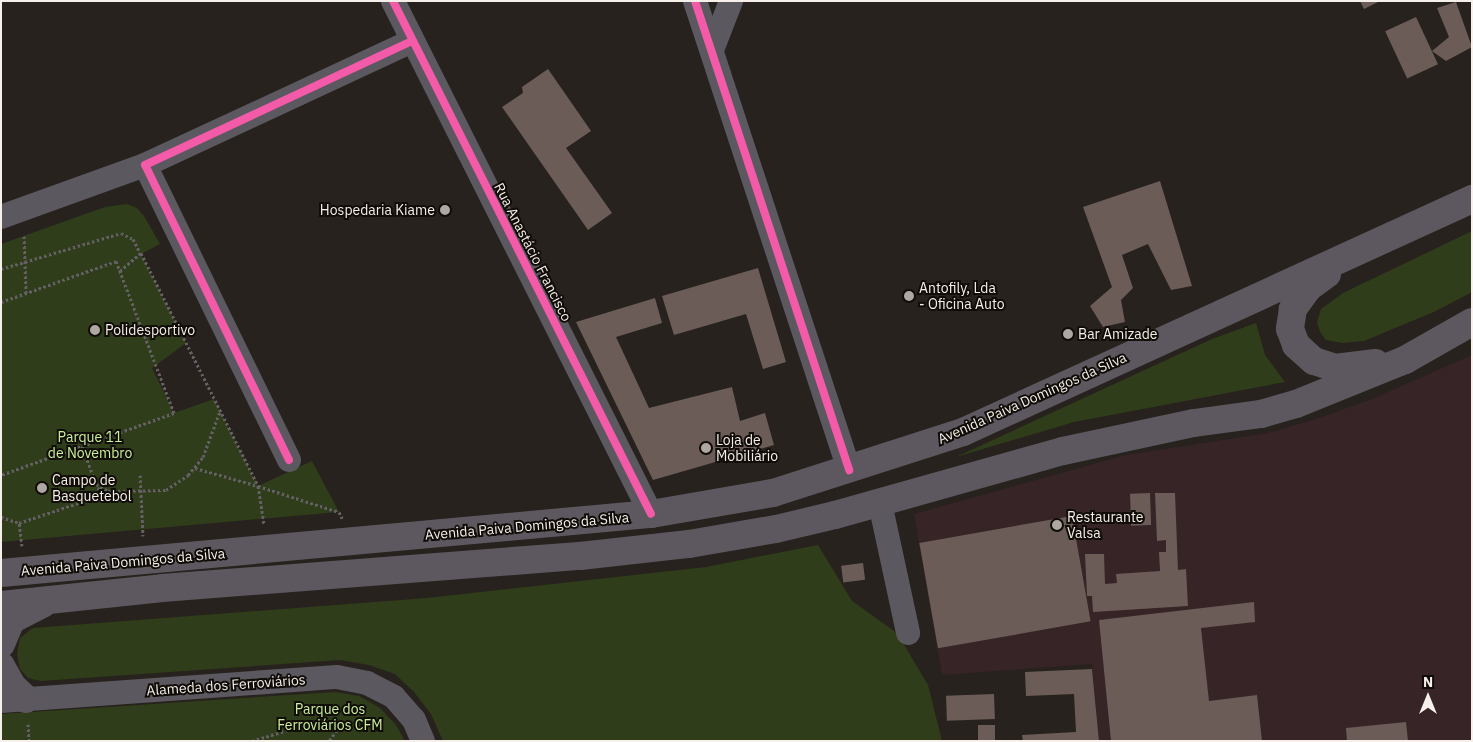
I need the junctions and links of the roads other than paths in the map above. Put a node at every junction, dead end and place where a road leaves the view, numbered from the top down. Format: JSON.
{"nodes":[{"id":1,"x":393,"y":1,"type":"edge"},
{"id":2,"x":695,"y":1,"type":"edge"},
{"id":3,"x":731,"y":1,"type":"edge"},
{"id":4,"x":412,"y":41,"type":"junction"},
{"id":5,"x":712,"y":50,"type":"junction"},
{"id":6,"x":145,"y":164,"type":"junction"},
{"id":7,"x":1472,"y":199,"type":"edge"},
{"id":8,"x":1,"y":217,"type":"edge"},
{"id":9,"x":1352,"y":254,"type":"junction"},
{"id":10,"x":1472,"y":322,"type":"edge"},
{"id":11,"x":1405,"y":360,"type":"junction"},
{"id":12,"x":289,"y":460,"type":"dead end"},
{"id":13,"x":849,"y":470,"type":"junction"},
{"id":14,"x":880,"y":503,"type":"junction"},
{"id":15,"x":651,"y":514,"type":"junction"},
{"id":16,"x":1,"y":573,"type":"edge"},
{"id":17,"x":51,"y":599,"type":"junction"},
{"id":18,"x":1,"y":605,"type":"edge"},
{"id":19,"x":908,"y":633,"type":"dead end"},
{"id":20,"x":1,"y":644,"type":"edge"},
{"id":21,"x":1,"y":666,"type":"edge"},
{"id":22,"x":18,"y":707,"type":"edge"},
{"id":23,"x":423,"y":741,"type":"edge"}],
"edges":[{"from":1,"to":4,"type":"street","name":"Rua Anastácio Francisco"},
{"from":2,"to":5,"type":"street"},
{"from":3,"to":5,"type":"street"},
{"from":4,"to":6,"type":"street"},
{"from":4,"to":15,"type":"street","name":"Rua Anastácio Francisco"},
{"from":5,"to":13,"type":"street"},
{"from":6,"to":8,"type":"street"},
{"from":6,"to":12,"type":"street"},
{"from":7,"to":9,"type":"main road","name":"Avenida Paiva Domingos da Silva"},
{"from":9,"to":11,"type":"main road"},
{"from":9,"to":13,"type":"main road","name":"Avenida Paiva Domingos da Silva"},
{"from":10,"to":11,"type":"main road"},
{"from":11,"to":14,"type":"main road"},
{"from":13,"to":15,"type":"main road","name":"Avenida Paiva Domingos da Silva"},
{"from":14,"to":17,"type":"main road"},
{"from":14,"to":19,"type":"street"},
{"from":15,"to":16,"type":"main road","name":"Avenida Paiva Domingos da Silva"},
{"from":17,"to":18,"type":"main road"},
{"from":17,"to":20,"type":"main road"},
{"from":21,"to":22,"type":"main road"},
{"from":22,"to":23,"type":"street","name":"Alameda dos Ferroviários"}]}
